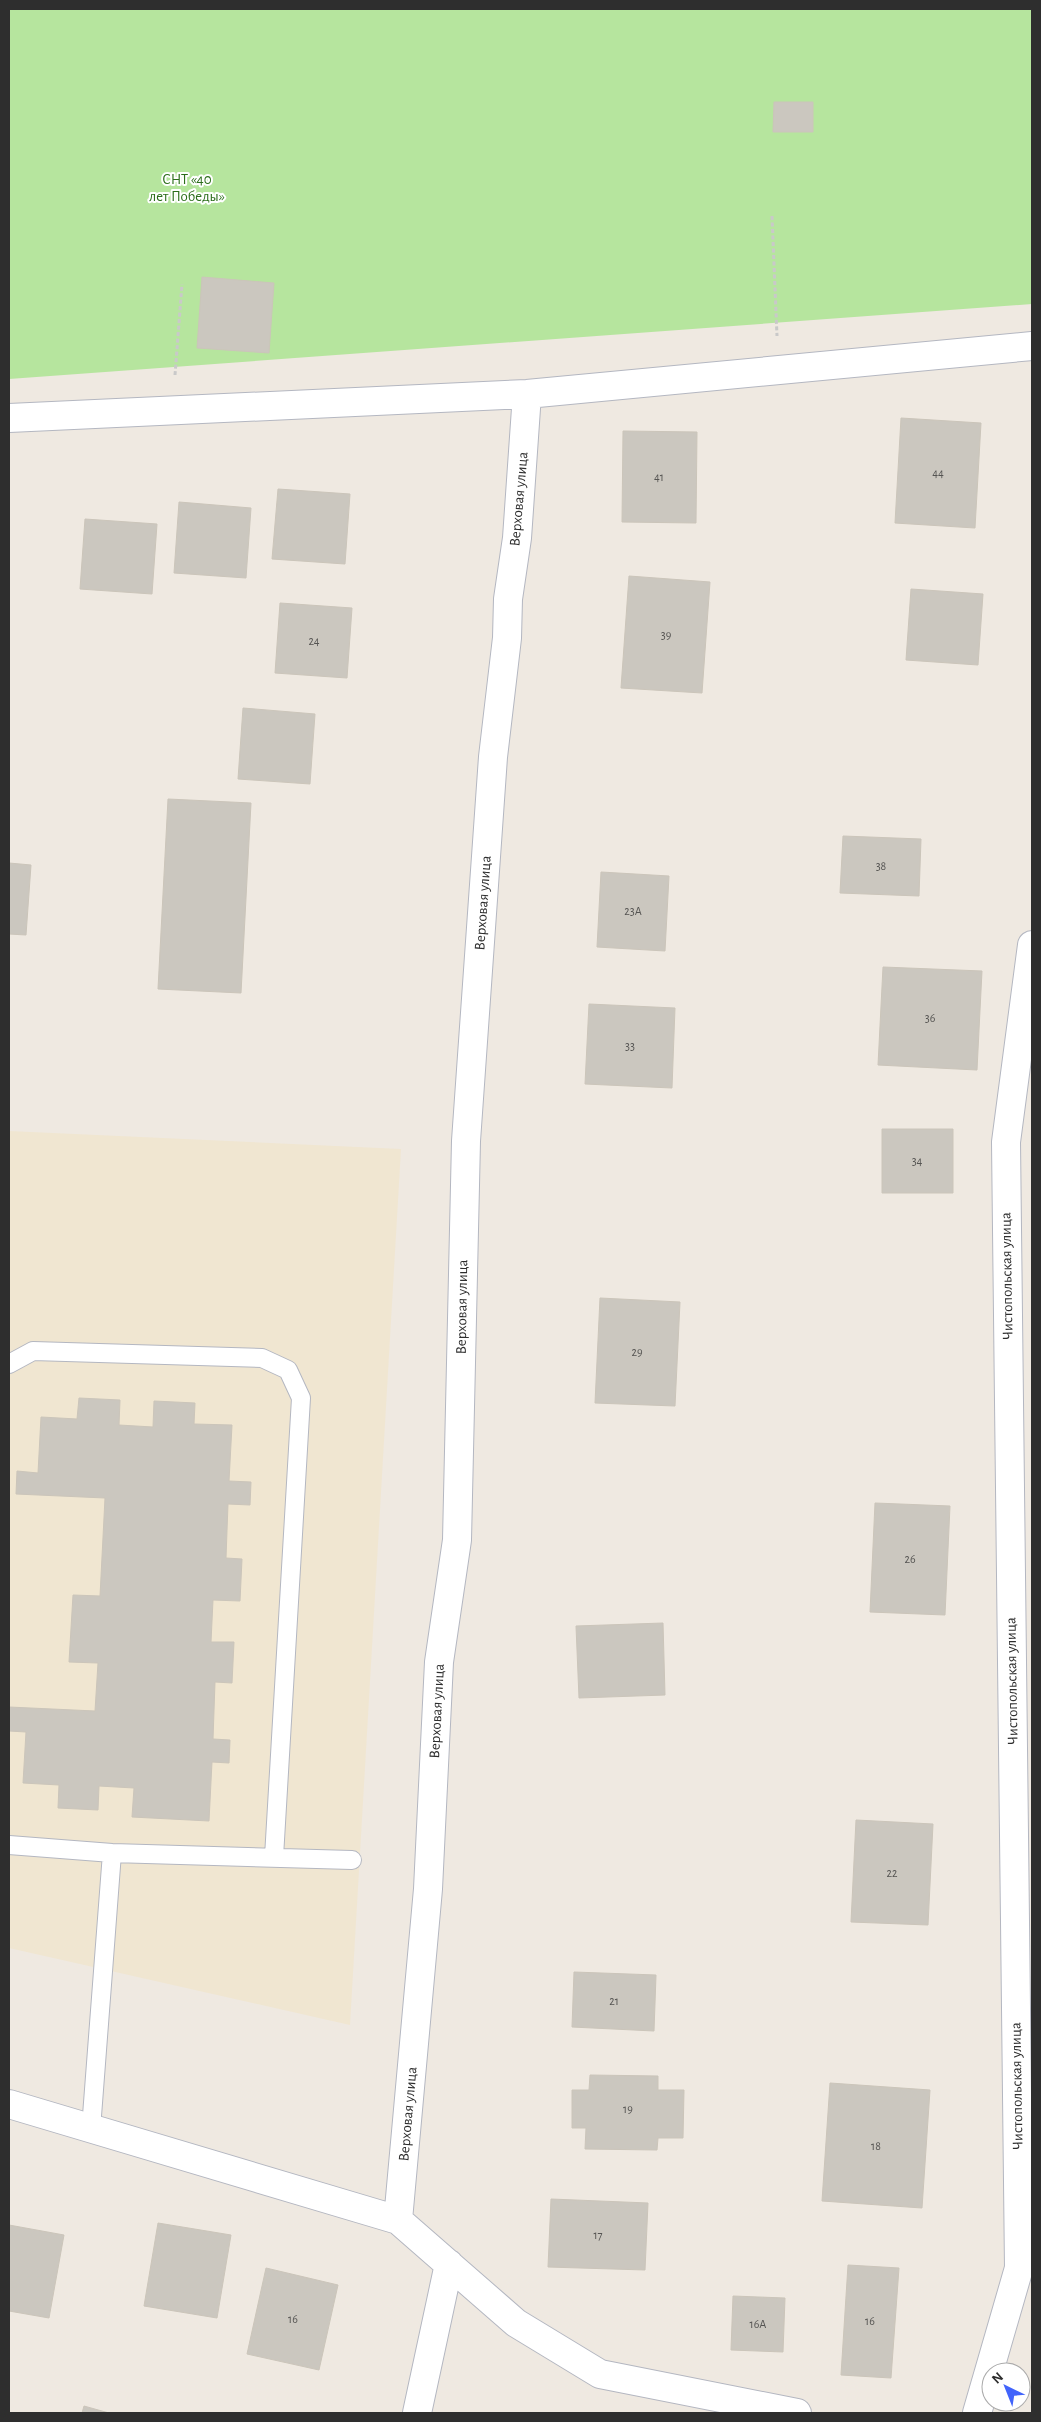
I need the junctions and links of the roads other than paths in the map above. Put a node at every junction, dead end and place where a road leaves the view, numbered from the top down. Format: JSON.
{"nodes":[{"id":1,"x":1032,"y":346,"type":"edge"},
{"id":2,"x":527,"y":394,"type":"junction"},
{"id":3,"x":9,"y":418,"type":"edge"},
{"id":4,"x":1032,"y":945,"type":"edge"},
{"id":5,"x":9,"y":1364,"type":"edge"},
{"id":6,"x":9,"y":1845,"type":"edge"},
{"id":7,"x":112,"y":1853,"type":"junction"},
{"id":8,"x":274,"y":1857,"type":"junction"},
{"id":9,"x":352,"y":1860,"type":"dead end"},
{"id":10,"x":9,"y":2104,"type":"edge"},
{"id":11,"x":90,"y":2129,"type":"junction"},
{"id":12,"x":398,"y":2220,"type":"junction"},
{"id":13,"x":449,"y":2264,"type":"junction"},
{"id":14,"x":417,"y":2413,"type":"edge"},
{"id":15,"x":797,"y":2413,"type":"edge"},
{"id":16,"x":977,"y":2413,"type":"edge"}],
"edges":[{"from":1,"to":2,"type":"street"},
{"from":2,"to":3,"type":"street"},
{"from":2,"to":12,"type":"street","name":"Верховая улица"},
{"from":4,"to":16,"type":"street","name":"Чистопольская улица"},
{"from":5,"to":8,"type":"lane"},
{"from":6,"to":7,"type":"lane"},
{"from":7,"to":8,"type":"lane"},
{"from":7,"to":11,"type":"lane"},
{"from":8,"to":9,"type":"lane"},
{"from":10,"to":11,"type":"street"},
{"from":11,"to":12,"type":"street"},
{"from":12,"to":13,"type":"street"},
{"from":13,"to":14,"type":"street"},
{"from":13,"to":15,"type":"street"}]}
